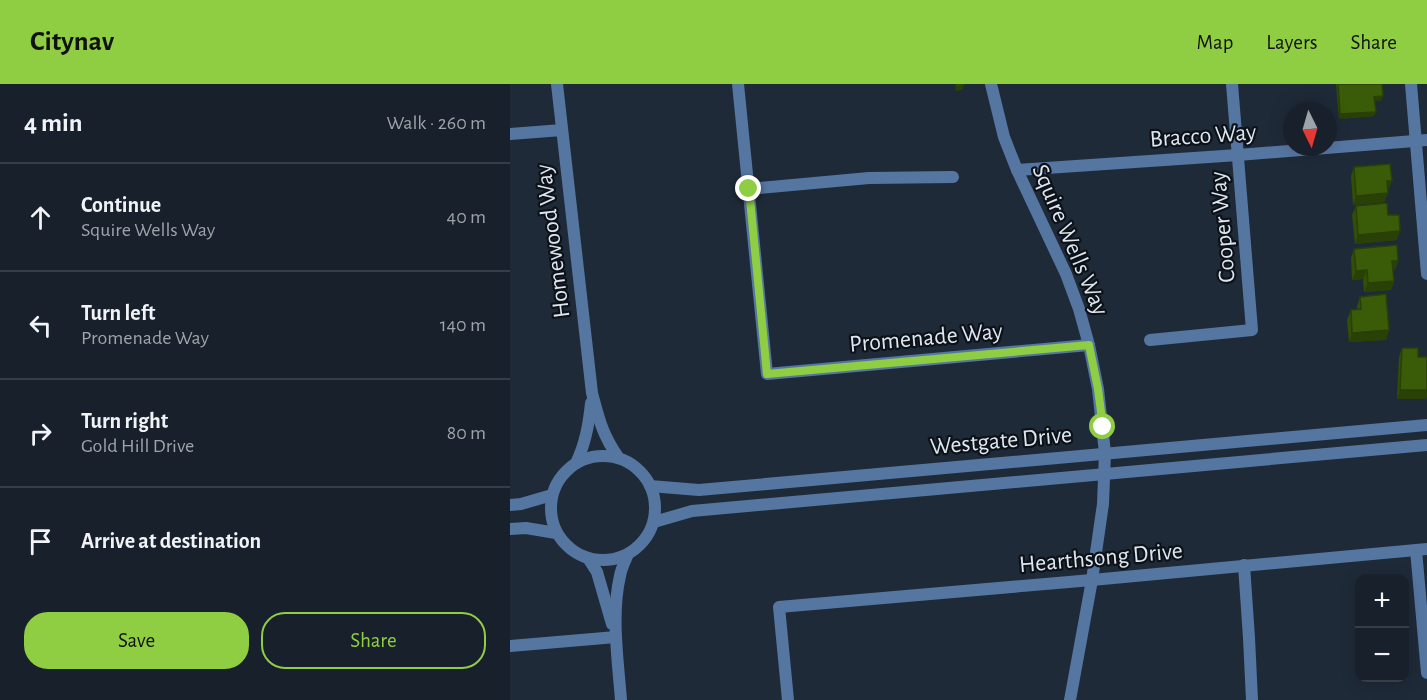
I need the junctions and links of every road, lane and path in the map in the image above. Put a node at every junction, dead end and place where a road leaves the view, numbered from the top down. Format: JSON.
{"nodes":[{"id":1,"x":557,"y":84,"type":"edge"},
{"id":2,"x":738,"y":84,"type":"edge"},
{"id":3,"x":991,"y":84,"type":"edge"},
{"id":4,"x":1232,"y":84,"type":"edge"},
{"id":5,"x":1411,"y":84,"type":"edge"},
{"id":6,"x":562,"y":130,"type":"junction"},
{"id":7,"x":510,"y":134,"type":"edge"},
{"id":8,"x":1421,"y":140,"type":"edge"},
{"id":9,"x":1238,"y":155,"type":"junction"},
{"id":10,"x":1017,"y":170,"type":"junction"},
{"id":11,"x":953,"y":177,"type":"dead end"},
{"id":12,"x":749,"y":189,"type":"junction"},
{"id":13,"x":1427,"y":274,"type":"edge"},
{"id":14,"x":1150,"y":340,"type":"dead end"},
{"id":15,"x":1089,"y":345,"type":"junction"},
{"id":16,"x":592,"y":393,"type":"junction"},
{"id":17,"x":1427,"y":425,"type":"edge"},
{"id":18,"x":1427,"y":445,"type":"edge"},
{"id":19,"x":1105,"y":453,"type":"junction"},
{"id":20,"x":618,"y":457,"type":"junction"},
{"id":21,"x":577,"y":461,"type":"junction"},
{"id":22,"x":1103,"y":475,"type":"junction"},
{"id":23,"x":650,"y":486,"type":"junction"},
{"id":24,"x":552,"y":495,"type":"junction"},
{"id":25,"x":510,"y":505,"type":"edge"},
{"id":26,"x":654,"y":522,"type":"junction"},
{"id":27,"x":510,"y":529,"type":"edge"},
{"id":28,"x":556,"y":533,"type":"junction"},
{"id":29,"x":1421,"y":549,"type":"edge"},
{"id":30,"x":628,"y":554,"type":"junction"},
{"id":31,"x":588,"y":558,"type":"junction"},
{"id":32,"x":1244,"y":566,"type":"junction"},
{"id":33,"x":1092,"y":580,"type":"junction"},
{"id":34,"x":616,"y":637,"type":"junction"},
{"id":35,"x":510,"y":646,"type":"edge"},
{"id":36,"x":1427,"y":673,"type":"edge"},
{"id":37,"x":621,"y":700,"type":"edge"},
{"id":38,"x":788,"y":700,"type":"edge"},
{"id":39,"x":1070,"y":700,"type":"edge"},
{"id":40,"x":1252,"y":700,"type":"edge"}],
"edges":[{"from":1,"to":6,"type":"street","name":"Homewood Way"},
{"from":2,"to":12,"type":"street"},
{"from":3,"to":10,"type":"street","name":"Squire Wells Way"},
{"from":4,"to":9,"type":"street","name":"Cooper Way"},
{"from":5,"to":8,"type":"street"},
{"from":6,"to":7,"type":"street"},
{"from":6,"to":16,"type":"street","name":"Homewood Way"},
{"from":8,"to":9,"type":"street","name":"Bracco Way"},
{"from":8,"to":13,"type":"street"},
{"from":9,"to":10,"type":"street","name":"Bracco Way"},
{"from":9,"to":14,"type":"street","name":"Cooper Way"},
{"from":10,"to":15,"type":"street","name":"Squire Wells Way"},
{"from":11,"to":12,"type":"street"},
{"from":12,"to":15,"type":"street","name":"Promenade Way"},
{"from":15,"to":19,"type":"street","name":"Squire Wells Way"},
{"from":16,"to":20,"type":"street","name":"Homewood Way"},
{"from":16,"to":21,"type":"street","name":"Homewood Way"},
{"from":17,"to":19,"type":"street","name":"Westgate Drive"},
{"from":18,"to":22,"type":"street","name":"Westgate Drive"},
{"from":19,"to":22,"type":"street","name":"Squire Wells Way"},
{"from":19,"to":23,"type":"street","name":"Westgate Drive"},
{"from":20,"to":21,"type":"street"},
{"from":20,"to":23,"type":"street"},
{"from":21,"to":24,"type":"street"},
{"from":22,"to":26,"type":"street","name":"Westgate Drive"},
{"from":22,"to":33,"type":"street","name":"Squire Wells Way"},
{"from":23,"to":26,"type":"street"},
{"from":24,"to":25,"type":"street"},
{"from":24,"to":28,"type":"street"},
{"from":26,"to":30,"type":"street"},
{"from":27,"to":28,"type":"street"},
{"from":28,"to":31,"type":"street"},
{"from":29,"to":32,"type":"street","name":"Hearthsong Drive"},
{"from":29,"to":36,"type":"street"},
{"from":30,"to":31,"type":"street"},
{"from":30,"to":34,"type":"street"},
{"from":31,"to":34,"type":"street"},
{"from":32,"to":33,"type":"street","name":"Hearthsong Drive"},
{"from":32,"to":40,"type":"street"},
{"from":33,"to":38,"type":"street","name":"Hearthsong Drive"},
{"from":33,"to":39,"type":"street","name":"Squire Wells Way"},
{"from":34,"to":35,"type":"street"},
{"from":34,"to":37,"type":"street"}]}
